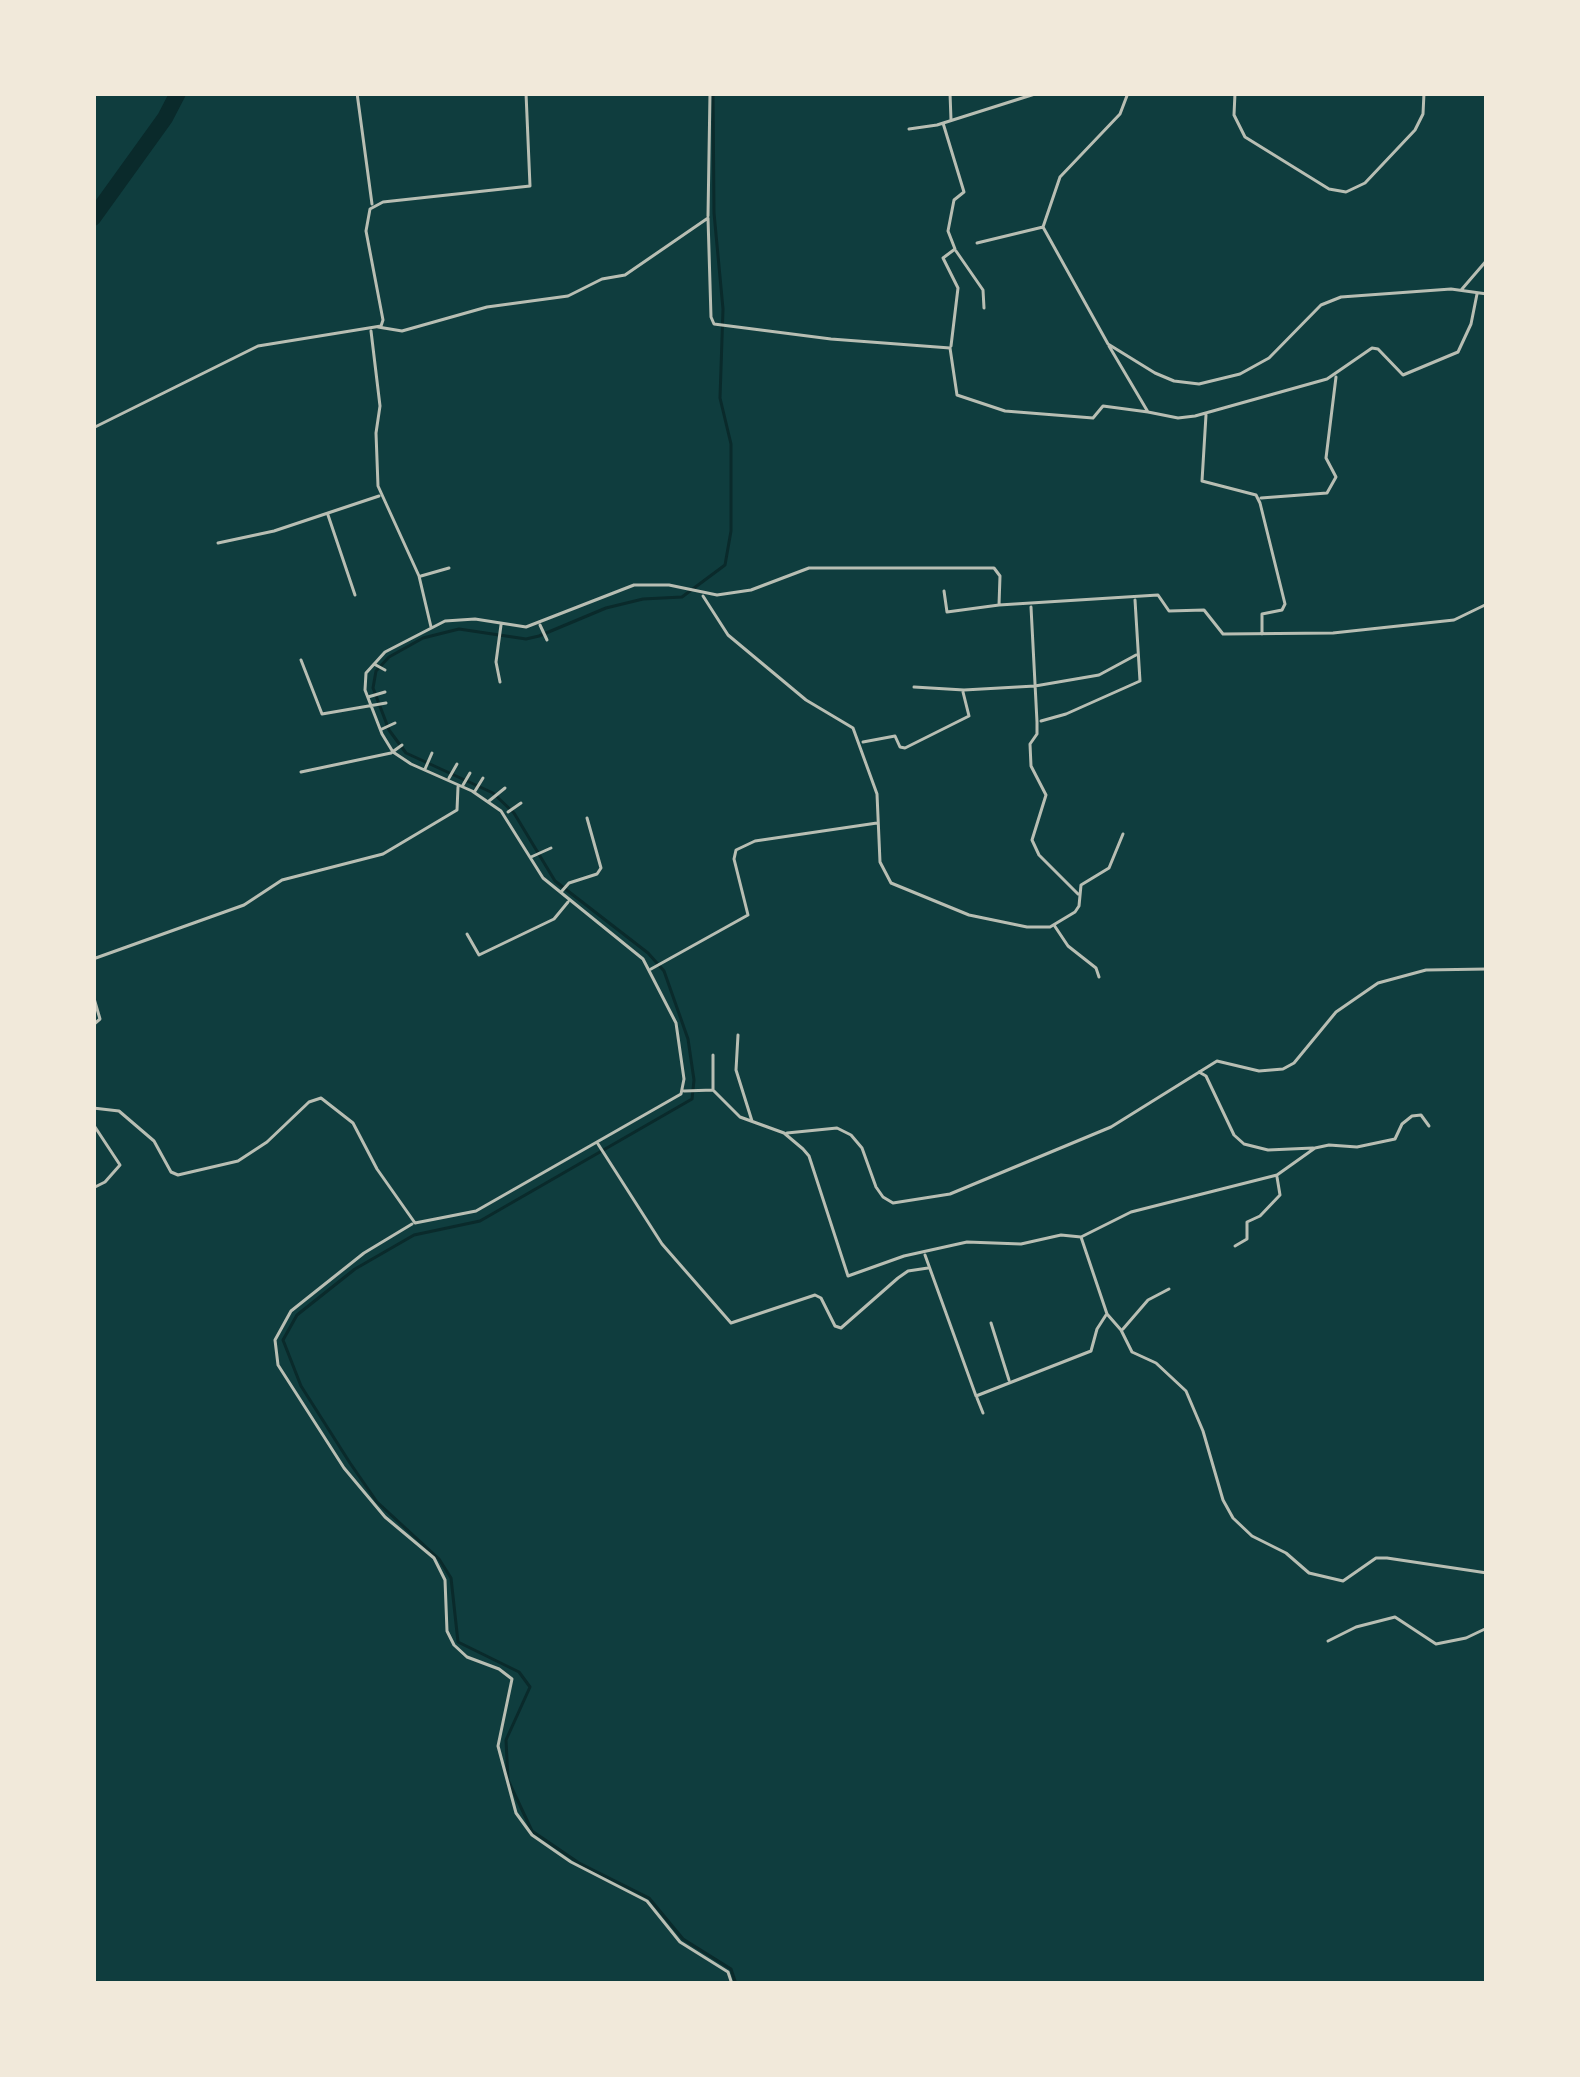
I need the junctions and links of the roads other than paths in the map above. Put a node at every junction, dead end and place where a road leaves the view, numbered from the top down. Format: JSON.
{"nodes":[{"id":1,"x":357,"y":93,"type":"edge"},
{"id":2,"x":526,"y":93,"type":"edge"},
{"id":3,"x":710,"y":93,"type":"edge"},
{"id":4,"x":950,"y":93,"type":"edge"},
{"id":5,"x":1038,"y":93,"type":"edge"},
{"id":6,"x":1128,"y":93,"type":"edge"},
{"id":7,"x":1235,"y":93,"type":"edge"},
{"id":8,"x":1424,"y":93,"type":"edge"},
{"id":9,"x":951,"y":120,"type":"junction"},
{"id":10,"x":943,"y":123,"type":"junction"},
{"id":11,"x":909,"y":129,"type":"dead end"},
{"id":12,"x":372,"y":206,"type":"junction"},
{"id":13,"x":708,"y":218,"type":"junction"},
{"id":14,"x":1043,"y":227,"type":"junction"},
{"id":15,"x":977,"y":243,"type":"dead end"},
{"id":16,"x":955,"y":249,"type":"junction"},
{"id":17,"x":1487,"y":260,"type":"edge"},
{"id":18,"x":1462,"y":289,"type":"junction"},
{"id":19,"x":1478,"y":292,"type":"junction"},
{"id":20,"x":1487,"y":294,"type":"edge"},
{"id":21,"x":984,"y":308,"type":"dead end"},
{"id":22,"x":378,"y":328,"type":"junction"},
{"id":23,"x":370,"y":329,"type":"junction"},
{"id":24,"x":1108,"y":344,"type":"junction"},
{"id":25,"x":950,"y":348,"type":"junction"},
{"id":26,"x":1336,"y":373,"type":"junction"},
{"id":27,"x":1148,"y":412,"type":"junction"},
{"id":28,"x":1206,"y":413,"type":"junction"},
{"id":29,"x":93,"y":428,"type":"edge"},
{"id":30,"x":380,"y":495,"type":"junction"},
{"id":31,"x":1259,"y":498,"type":"junction"},
{"id":32,"x":327,"y":513,"type":"junction"},
{"id":33,"x":218,"y":543,"type":"dead end"},
{"id":34,"x":448,"y":568,"type":"dead end"},
{"id":35,"x":419,"y":576,"type":"junction"},
{"id":36,"x":944,"y":591,"type":"dead end"},
{"id":37,"x":700,"y":592,"type":"junction"},
{"id":38,"x":356,"y":595,"type":"dead end"},
{"id":39,"x":1135,"y":598,"type":"junction"},
{"id":40,"x":1487,"y":604,"type":"edge"},
{"id":41,"x":999,"y":605,"type":"junction"},
{"id":42,"x":1031,"y":605,"type":"junction"},
{"id":43,"x":540,"y":625,"type":"junction"},
{"id":44,"x":431,"y":627,"type":"junction"},
{"id":45,"x":500,"y":631,"type":"junction"},
{"id":46,"x":1262,"y":636,"type":"junction"},
{"id":47,"x":546,"y":638,"type":"dead end"},
{"id":48,"x":1136,"y":655,"type":"junction"},
{"id":49,"x":302,"y":660,"type":"dead end"},
{"id":50,"x":500,"y":682,"type":"dead end"},
{"id":51,"x":1035,"y":686,"type":"junction"},
{"id":52,"x":914,"y":687,"type":"dead end"},
{"id":53,"x":964,"y":690,"type":"junction"},
{"id":54,"x":384,"y":692,"type":"dead end"},
{"id":55,"x":367,"y":697,"type":"junction"},
{"id":56,"x":385,"y":703,"type":"dead end"},
{"id":57,"x":373,"y":705,"type":"junction"},
{"id":58,"x":1037,"y":722,"type":"junction"},
{"id":59,"x":392,"y":724,"type":"dead end"},
{"id":60,"x":381,"y":730,"type":"junction"},
{"id":61,"x":861,"y":742,"type":"junction"},
{"id":62,"x":402,"y":745,"type":"dead end"},
{"id":63,"x":394,"y":752,"type":"junction"},
{"id":64,"x":457,"y":764,"type":"dead end"},
{"id":65,"x":301,"y":772,"type":"dead end"},
{"id":66,"x":451,"y":775,"type":"junction"},
{"id":67,"x":483,"y":779,"type":"dead end"},
{"id":68,"x":464,"y":780,"type":"junction"},
{"id":69,"x":476,"y":790,"type":"junction"},
{"id":70,"x":503,"y":790,"type":"dead end"},
{"id":71,"x":491,"y":799,"type":"junction"},
{"id":72,"x":587,"y":818,"type":"dead end"},
{"id":73,"x":879,"y":823,"type":"junction"},
{"id":74,"x":1123,"y":834,"type":"dead end"},
{"id":75,"x":548,"y":849,"type":"dead end"},
{"id":76,"x":534,"y":856,"type":"junction"},
{"id":77,"x":562,"y":891,"type":"junction"},
{"id":78,"x":1081,"y":896,"type":"junction"},
{"id":79,"x":569,"y":900,"type":"junction"},
{"id":80,"x":1054,"y":925,"type":"junction"},
{"id":81,"x":467,"y":934,"type":"dead end"},
{"id":82,"x":93,"y":959,"type":"edge"},
{"id":83,"x":651,"y":969,"type":"junction"},
{"id":84,"x":1487,"y":969,"type":"edge"},
{"id":85,"x":1099,"y":977,"type":"dead end"},
{"id":86,"x":93,"y":995,"type":"edge"},
{"id":87,"x":93,"y":1025,"type":"edge"},
{"id":88,"x":738,"y":1035,"type":"dead end"},
{"id":89,"x":713,"y":1055,"type":"dead end"},
{"id":90,"x":1199,"y":1072,"type":"junction"},
{"id":91,"x":713,"y":1090,"type":"junction"},
{"id":92,"x":686,"y":1092,"type":"junction"},
{"id":93,"x":93,"y":1108,"type":"edge"},
{"id":94,"x":753,"y":1123,"type":"junction"},
{"id":95,"x":93,"y":1124,"type":"edge"},
{"id":96,"x":1429,"y":1126,"type":"dead end"},
{"id":97,"x":784,"y":1133,"type":"junction"},
{"id":98,"x":597,"y":1143,"type":"junction"},
{"id":99,"x":1315,"y":1148,"type":"junction"},
{"id":100,"x":1277,"y":1175,"type":"junction"},
{"id":101,"x":93,"y":1188,"type":"edge"},
{"id":102,"x":414,"y":1223,"type":"junction"},
{"id":103,"x":1081,"y":1237,"type":"junction"},
{"id":104,"x":1235,"y":1246,"type":"dead end"},
{"id":105,"x":925,"y":1253,"type":"junction"},
{"id":106,"x":928,"y":1268,"type":"junction"},
{"id":107,"x":1169,"y":1289,"type":"dead end"},
{"id":108,"x":1106,"y":1314,"type":"junction"},
{"id":109,"x":991,"y":1323,"type":"dead end"},
{"id":110,"x":1121,"y":1330,"type":"junction"},
{"id":111,"x":1010,"y":1382,"type":"junction"},
{"id":112,"x":976,"y":1396,"type":"junction"},
{"id":113,"x":982,"y":1413,"type":"dead end"},
{"id":114,"x":1487,"y":1573,"type":"edge"},
{"id":115,"x":1487,"y":1628,"type":"edge"},
{"id":116,"x":1328,"y":1641,"type":"dead end"},
{"id":117,"x":732,"y":1984,"type":"edge"}],
"edges":[{"from":1,"to":12,"type":"street"},
{"from":2,"to":12,"type":"street"},
{"from":3,"to":13,"type":"street"},
{"from":4,"to":9,"type":"street"},
{"from":5,"to":9,"type":"street"},
{"from":6,"to":14,"type":"street"},
{"from":7,"to":8,"type":"street"},
{"from":9,"to":10,"type":"street"},
{"from":10,"to":11,"type":"street"},
{"from":10,"to":16,"type":"street"},
{"from":12,"to":22,"type":"street"},
{"from":13,"to":22,"type":"street"},
{"from":13,"to":25,"type":"street"},
{"from":14,"to":15,"type":"street"},
{"from":14,"to":24,"type":"street"},
{"from":16,"to":21,"type":"street"},
{"from":16,"to":25,"type":"street"},
{"from":17,"to":18,"type":"street"},
{"from":18,"to":19,"type":"street"},
{"from":18,"to":24,"type":"street"},
{"from":19,"to":20,"type":"street"},
{"from":19,"to":26,"type":"street"},
{"from":22,"to":23,"type":"street"},
{"from":23,"to":29,"type":"street"},
{"from":23,"to":30,"type":"street"},
{"from":24,"to":27,"type":"street"},
{"from":25,"to":27,"type":"street"},
{"from":26,"to":28,"type":"street"},
{"from":26,"to":31,"type":"street"},
{"from":27,"to":28,"type":"street"},
{"from":28,"to":31,"type":"street"},
{"from":30,"to":32,"type":"street"},
{"from":30,"to":35,"type":"street"},
{"from":31,"to":46,"type":"street"},
{"from":32,"to":33,"type":"street"},
{"from":32,"to":38,"type":"street"},
{"from":34,"to":35,"type":"street"},
{"from":35,"to":44,"type":"street"},
{"from":36,"to":41,"type":"street"},
{"from":37,"to":41,"type":"street"},
{"from":37,"to":43,"type":"street"},
{"from":37,"to":61,"type":"street"},
{"from":39,"to":42,"type":"street"},
{"from":39,"to":46,"type":"street"},
{"from":39,"to":48,"type":"street"},
{"from":40,"to":46,"type":"street"},
{"from":41,"to":42,"type":"street"},
{"from":42,"to":51,"type":"street"},
{"from":43,"to":45,"type":"street"},
{"from":43,"to":47,"type":"street"},
{"from":44,"to":45,"type":"street"},
{"from":44,"to":55,"type":"street"},
{"from":45,"to":50,"type":"street"},
{"from":48,"to":51,"type":"street"},
{"from":48,"to":58,"type":"street"},
{"from":49,"to":57,"type":"street"},
{"from":51,"to":53,"type":"street"},
{"from":51,"to":58,"type":"street"},
{"from":52,"to":53,"type":"street"},
{"from":53,"to":61,"type":"street"},
{"from":54,"to":55,"type":"street"},
{"from":55,"to":57,"type":"street"},
{"from":56,"to":57,"type":"street"},
{"from":57,"to":60,"type":"street"},
{"from":58,"to":78,"type":"street"},
{"from":59,"to":60,"type":"street"},
{"from":60,"to":63,"type":"street"},
{"from":61,"to":73,"type":"street"},
{"from":62,"to":63,"type":"street"},
{"from":63,"to":65,"type":"street"},
{"from":63,"to":66,"type":"street"},
{"from":64,"to":66,"type":"street"},
{"from":66,"to":68,"type":"street"},
{"from":67,"to":69,"type":"street"},
{"from":68,"to":69,"type":"street"},
{"from":68,"to":82,"type":"street"},
{"from":69,"to":71,"type":"street"},
{"from":70,"to":71,"type":"street"},
{"from":71,"to":76,"type":"street"},
{"from":72,"to":77,"type":"street"},
{"from":73,"to":80,"type":"street"},
{"from":73,"to":83,"type":"street"},
{"from":74,"to":78,"type":"street"},
{"from":75,"to":76,"type":"street"},
{"from":76,"to":77,"type":"street"},
{"from":77,"to":79,"type":"street"},
{"from":78,"to":80,"type":"street"},
{"from":79,"to":81,"type":"street"},
{"from":79,"to":83,"type":"street"},
{"from":80,"to":85,"type":"street"},
{"from":83,"to":92,"type":"street"},
{"from":84,"to":90,"type":"street"},
{"from":86,"to":87,"type":"street"},
{"from":88,"to":94,"type":"street"},
{"from":89,"to":91,"type":"street"},
{"from":90,"to":97,"type":"street"},
{"from":90,"to":99,"type":"street"},
{"from":91,"to":92,"type":"street"},
{"from":91,"to":94,"type":"street"},
{"from":92,"to":98,"type":"street"},
{"from":93,"to":102,"type":"street"},
{"from":94,"to":97,"type":"street"},
{"from":95,"to":101,"type":"street"},
{"from":96,"to":99,"type":"street"},
{"from":97,"to":105,"type":"street"},
{"from":98,"to":102,"type":"street"},
{"from":98,"to":106,"type":"street"},
{"from":99,"to":100,"type":"street"},
{"from":100,"to":103,"type":"street"},
{"from":100,"to":104,"type":"street"},
{"from":102,"to":117,"type":"street"},
{"from":103,"to":105,"type":"street"},
{"from":103,"to":108,"type":"street"},
{"from":105,"to":106,"type":"street"},
{"from":106,"to":112,"type":"street"},
{"from":107,"to":110,"type":"street"},
{"from":108,"to":110,"type":"street"},
{"from":108,"to":111,"type":"street"},
{"from":109,"to":111,"type":"street"},
{"from":110,"to":114,"type":"street"},
{"from":111,"to":112,"type":"street"},
{"from":112,"to":113,"type":"street"},
{"from":115,"to":116,"type":"street"}]}
